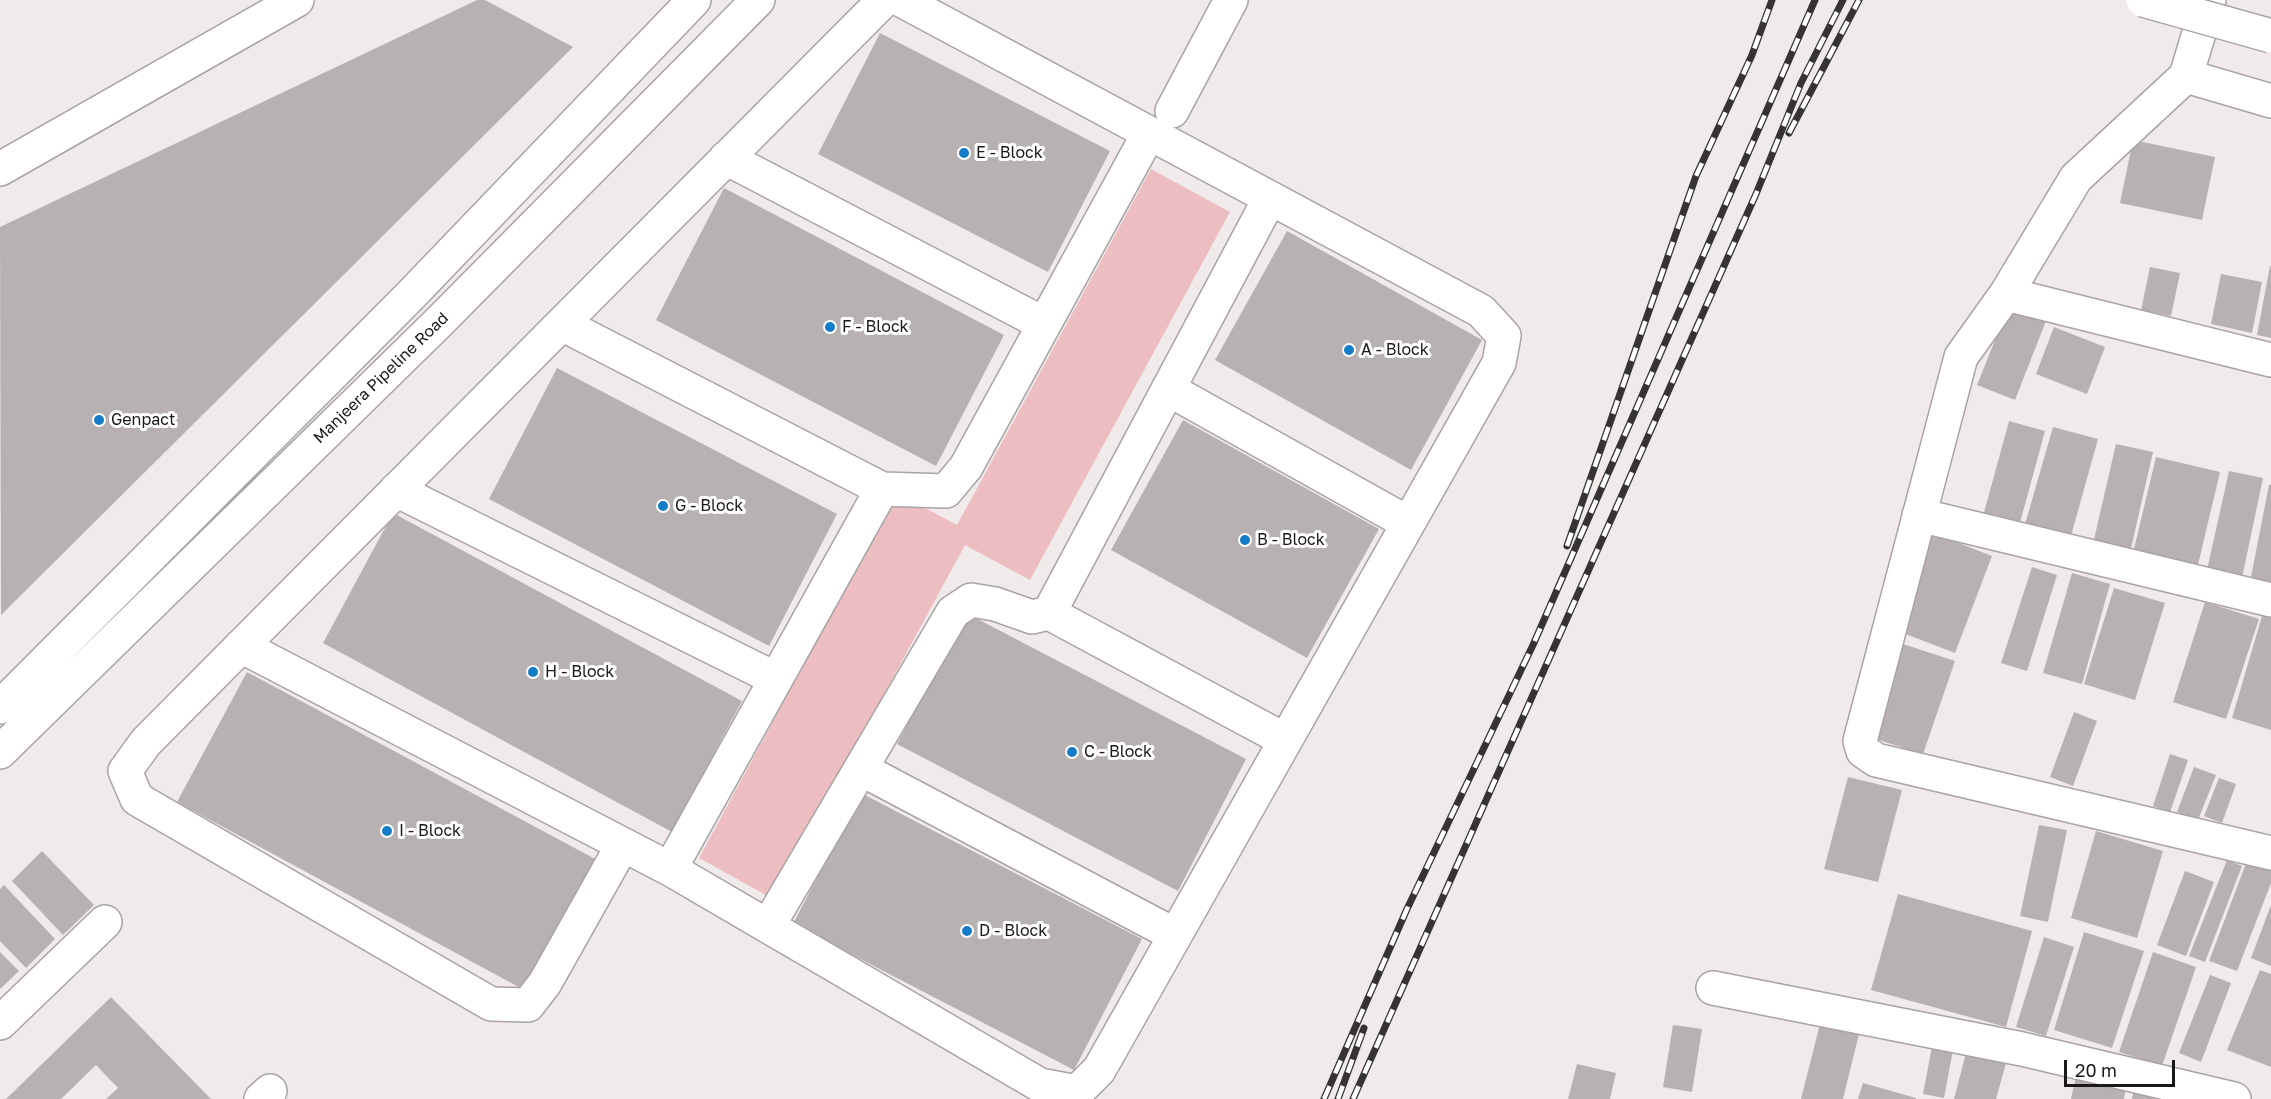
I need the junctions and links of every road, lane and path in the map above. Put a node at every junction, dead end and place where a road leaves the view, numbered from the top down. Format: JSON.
{"nodes":[{"id":1,"x":297,"y":0,"type":"edge"},
{"id":2,"x":694,"y":0,"type":"edge"},
{"id":3,"x":758,"y":0,"type":"edge"},
{"id":4,"x":884,"y":0,"type":"edge"},
{"id":5,"x":901,"y":0,"type":"edge"},
{"id":6,"x":1231,"y":0,"type":"edge"},
{"id":7,"x":2143,"y":0,"type":"edge"},
{"id":8,"x":2209,"y":0,"type":"edge"},
{"id":9,"x":2271,"y":36,"type":"edge"},
{"id":10,"x":2186,"y":76,"type":"junction"},
{"id":11,"x":2271,"y":101,"type":"edge"},
{"id":12,"x":1172,"y":111,"type":"dead end"},
{"id":13,"x":1149,"y":133,"type":"junction"},
{"id":14,"x":726,"y":158,"type":"junction"},
{"id":15,"x":0,"y":169,"type":"edge"},
{"id":16,"x":1270,"y":198,"type":"junction"},
{"id":17,"x":487,"y":216,"type":"junction"},
{"id":18,"x":518,"y":243,"type":"junction"},
{"id":19,"x":2006,"y":294,"type":"junction"},
{"id":20,"x":562,"y":324,"type":"junction"},
{"id":21,"x":1044,"y":324,"type":"junction"},
{"id":22,"x":2271,"y":360,"type":"edge"},
{"id":23,"x":1168,"y":389,"type":"junction"},
{"id":24,"x":882,"y":489,"type":"junction"},
{"id":25,"x":396,"y":490,"type":"junction"},
{"id":26,"x":1919,"y":515,"type":"junction"},
{"id":27,"x":1408,"y":523,"type":"junction"},
{"id":28,"x":2271,"y":600,"type":"edge"},
{"id":29,"x":1049,"y":613,"type":"junction"},
{"id":30,"x":241,"y":646,"type":"junction"},
{"id":31,"x":776,"y":679,"type":"junction"},
{"id":32,"x":0,"y":707,"type":"edge"},
{"id":33,"x":1285,"y":740,"type":"junction"},
{"id":34,"x":0,"y":752,"type":"edge"},
{"id":35,"x":861,"y":769,"type":"junction"},
{"id":36,"x":622,"y":846,"type":"junction"},
{"id":37,"x":2271,"y":853,"type":"edge"},
{"id":38,"x":670,"y":869,"type":"junction"},
{"id":39,"x":105,"y":922,"type":"dead end"},
{"id":40,"x":768,"y":926,"type":"junction"},
{"id":41,"x":1175,"y":935,"type":"junction"},
{"id":42,"x":1713,"y":988,"type":"dead end"},
{"id":43,"x":0,"y":1023,"type":"edge"},
{"id":44,"x":2234,"y":1099,"type":"edge"}],
"edges":[{"from":1,"to":15,"type":"street"},
{"from":2,"to":17,"type":"street"},
{"from":3,"to":18,"type":"street","name":"Manjeera Pipeline Road"},
{"from":4,"to":14,"type":"street"},
{"from":5,"to":13,"type":"street"},
{"from":6,"to":12,"type":"street"},
{"from":7,"to":9,"type":"street","bridge":true},
{"from":8,"to":10,"type":"street"},
{"from":10,"to":11,"type":"street"},
{"from":10,"to":19,"type":"street"},
{"from":13,"to":16,"type":"street"},
{"from":13,"to":21,"type":"street"},
{"from":14,"to":20,"type":"street"},
{"from":14,"to":21,"type":"street"},
{"from":16,"to":23,"type":"street"},
{"from":16,"to":27,"type":"street"},
{"from":17,"to":18,"type":"street"},
{"from":17,"to":32,"type":"street"},
{"from":18,"to":34,"type":"street","name":"Manjeera Pipeline Road"},
{"from":19,"to":22,"type":"street"},
{"from":19,"to":26,"type":"street"},
{"from":20,"to":24,"type":"street"},
{"from":20,"to":25,"type":"street"},
{"from":21,"to":24,"type":"street"},
{"from":23,"to":27,"type":"street"},
{"from":23,"to":29,"type":"street"},
{"from":24,"to":31,"type":"street"},
{"from":25,"to":30,"type":"street"},
{"from":25,"to":31,"type":"street"},
{"from":26,"to":28,"type":"street"},
{"from":26,"to":37,"type":"street"},
{"from":27,"to":33,"type":"street"},
{"from":29,"to":33,"type":"street"},
{"from":29,"to":35,"type":"street"},
{"from":30,"to":36,"type":"street"},
{"from":30,"to":36,"type":"street"},
{"from":31,"to":38,"type":"street"},
{"from":33,"to":41,"type":"street"},
{"from":35,"to":40,"type":"street"},
{"from":35,"to":41,"type":"street"},
{"from":36,"to":38,"type":"street"},
{"from":38,"to":40,"type":"street"},
{"from":39,"to":43,"type":"street"},
{"from":40,"to":41,"type":"street"},
{"from":42,"to":44,"type":"street"}]}
